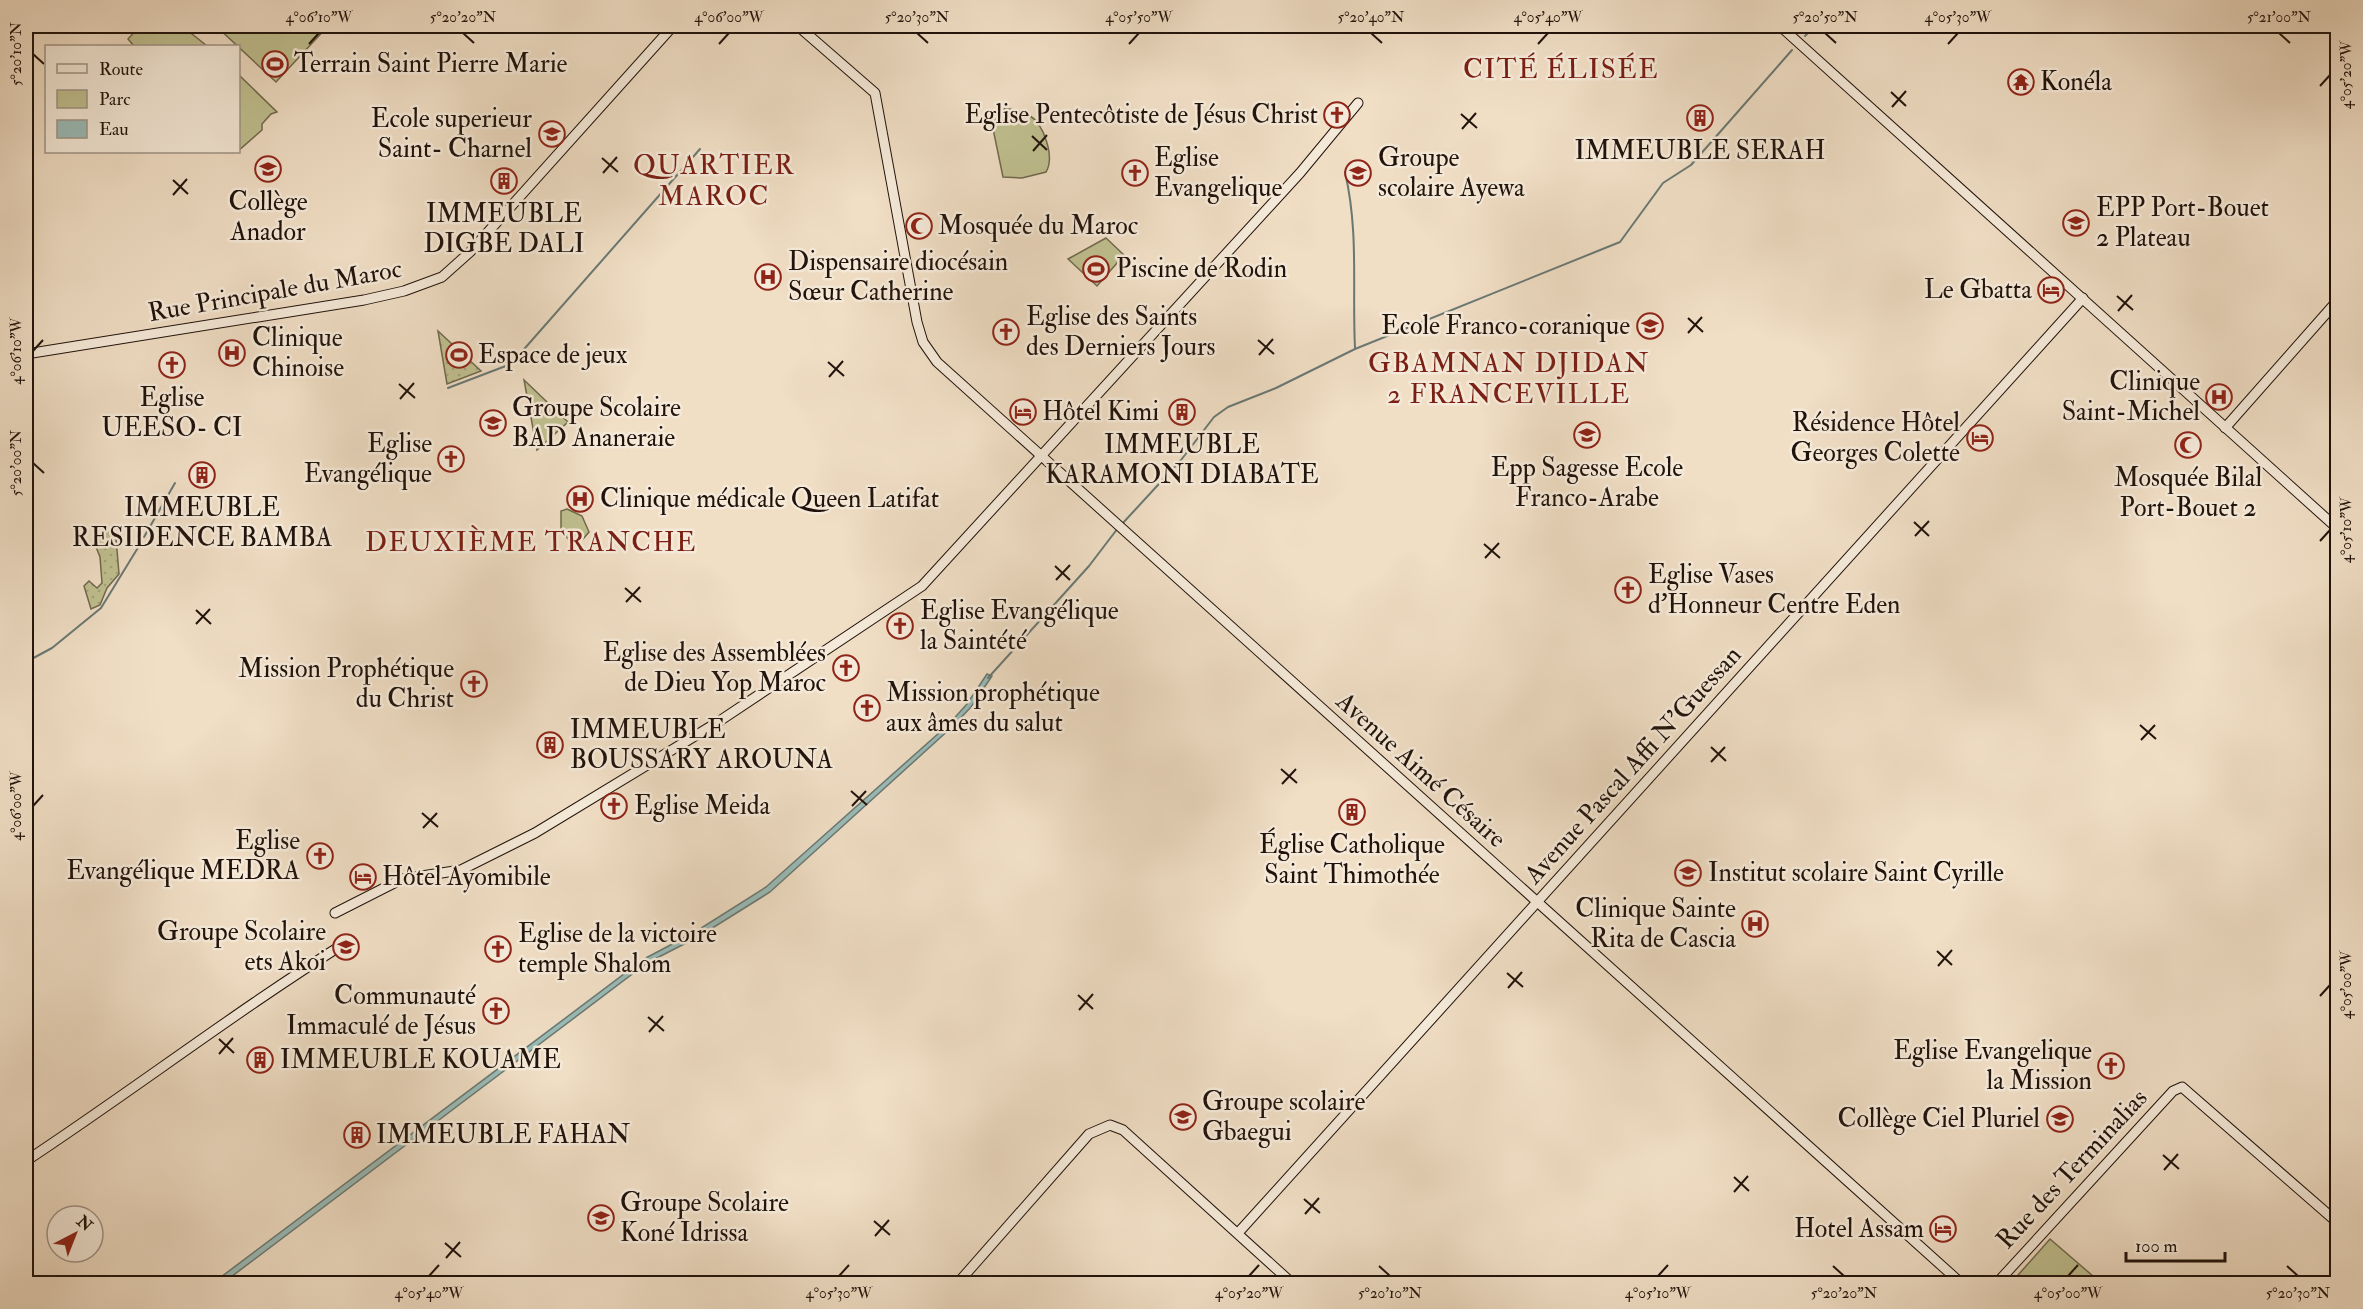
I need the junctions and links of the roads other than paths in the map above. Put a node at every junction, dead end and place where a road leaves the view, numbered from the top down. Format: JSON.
{"nodes":[{"id":1,"x":673,"y":26,"type":"edge"},
{"id":2,"x":798,"y":26,"type":"edge"},
{"id":3,"x":1780,"y":26,"type":"edge"},
{"id":4,"x":1358,"y":104,"type":"dead end"},
{"id":5,"x":2083,"y":298,"type":"junction"},
{"id":6,"x":2337,"y":300,"type":"edge"},
{"id":7,"x":26,"y":354,"type":"edge"},
{"id":8,"x":2225,"y":428,"type":"junction"},
{"id":9,"x":1043,"y":454,"type":"junction"},
{"id":10,"x":2337,"y":529,"type":"edge"},
{"id":11,"x":1537,"y":903,"type":"junction"},
{"id":12,"x":336,"y":913,"type":"dead end"},
{"id":13,"x":350,"y":940,"type":"dead end"},
{"id":14,"x":26,"y":1161,"type":"edge"},
{"id":15,"x":2337,"y":1223,"type":"edge"},
{"id":16,"x":1238,"y":1233,"type":"junction"},
{"id":17,"x":957,"y":1284,"type":"edge"},
{"id":18,"x":1293,"y":1284,"type":"edge"},
{"id":19,"x":1962,"y":1284,"type":"edge"},
{"id":20,"x":1996,"y":1284,"type":"edge"}],
"edges":[{"from":1,"to":7,"type":"street","name":"Rue Principale du Maroc"},
{"from":2,"to":9,"type":"street","name":"Avenue Aimé Césaire"},
{"from":3,"to":5,"type":"street"},
{"from":4,"to":9,"type":"street"},
{"from":5,"to":8,"type":"street"},
{"from":5,"to":11,"type":"street","name":"Avenue Pascal Affi N'Guessan"},
{"from":6,"to":8,"type":"street"},
{"from":8,"to":10,"type":"street"},
{"from":9,"to":11,"type":"street","name":"Avenue Aimé Césaire"},
{"from":9,"to":12,"type":"street"},
{"from":11,"to":16,"type":"street","name":"Avenue Pascal Affi N'Guessan"},
{"from":11,"to":19,"type":"street","name":"Avenue Aimé Césaire"},
{"from":13,"to":14,"type":"street"},
{"from":15,"to":20,"type":"street","name":"Rue des Terminalias"},
{"from":16,"to":17,"type":"street"},
{"from":16,"to":18,"type":"street"}]}
